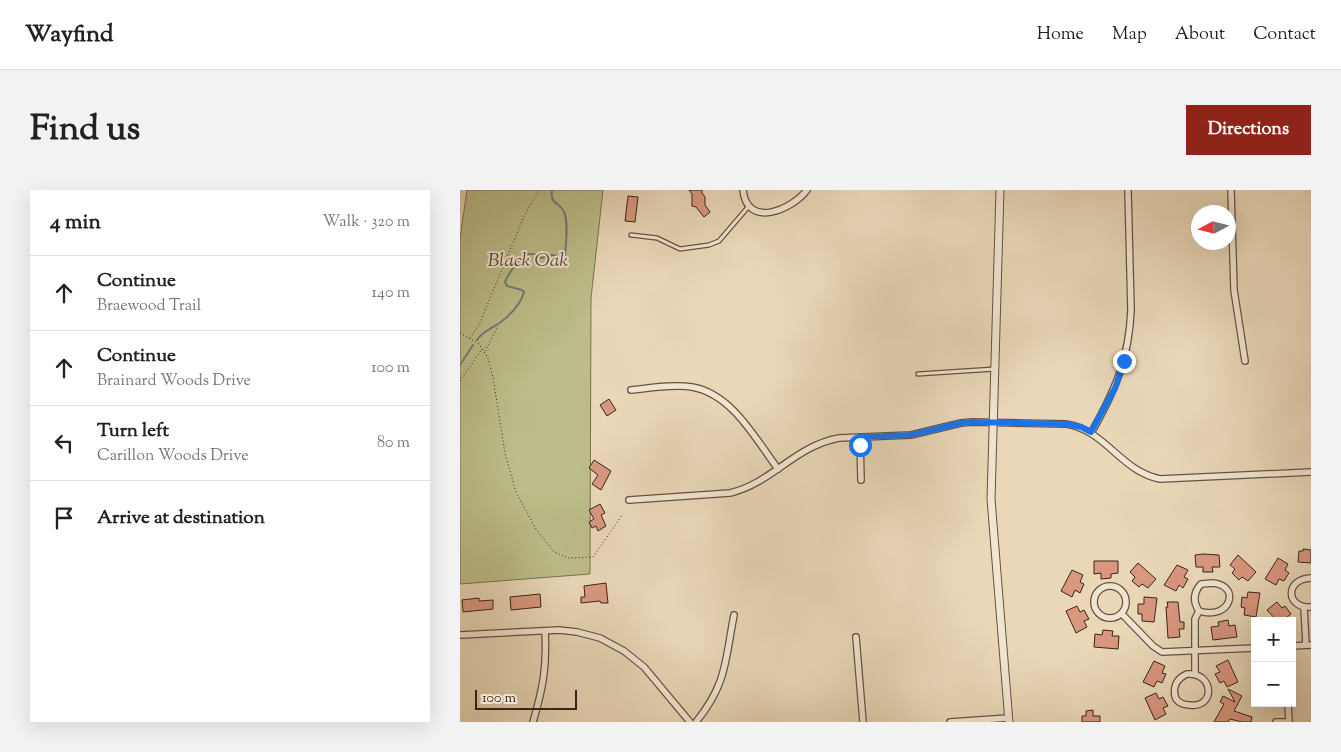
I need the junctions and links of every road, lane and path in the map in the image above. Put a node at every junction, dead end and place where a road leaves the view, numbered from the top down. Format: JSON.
{"nodes":[{"id":1,"x":539,"y":190,"type":"edge"},
{"id":2,"x":743,"y":190,"type":"edge"},
{"id":3,"x":807,"y":190,"type":"edge"},
{"id":4,"x":1000,"y":190,"type":"edge"},
{"id":5,"x":1128,"y":190,"type":"edge"},
{"id":6,"x":1231,"y":190,"type":"edge"},
{"id":7,"x":748,"y":206,"type":"junction"},
{"id":8,"x":631,"y":235,"type":"dead end"},
{"id":9,"x":498,"y":326,"type":"dead end"},
{"id":10,"x":460,"y":333,"type":"edge"},
{"id":11,"x":469,"y":338,"type":"junction"},
{"id":12,"x":482,"y":348,"type":"junction"},
{"id":13,"x":485,"y":352,"type":"junction"},
{"id":14,"x":1245,"y":361,"type":"dead end"},
{"id":15,"x":995,"y":369,"type":"junction"},
{"id":16,"x":918,"y":374,"type":"dead end"},
{"id":17,"x":460,"y":381,"type":"edge"},
{"id":18,"x":631,"y":390,"type":"dead end"},
{"id":19,"x":993,"y":422,"type":"junction"},
{"id":20,"x":1091,"y":432,"type":"junction"},
{"id":21,"x":860,"y":437,"type":"junction"},
{"id":22,"x":778,"y":469,"type":"junction"},
{"id":23,"x":1311,"y":472,"type":"edge"},
{"id":24,"x":861,"y":480,"type":"dead end"},
{"id":25,"x":629,"y":500,"type":"dead end"},
{"id":26,"x":623,"y":514,"type":"dead end"},
{"id":27,"x":1311,"y":578,"type":"edge"},
{"id":28,"x":1308,"y":607,"type":"edge"},
{"id":29,"x":1199,"y":610,"type":"junction"},
{"id":30,"x":1122,"y":614,"type":"junction"},
{"id":31,"x":734,"y":615,"type":"dead end"},
{"id":32,"x":545,"y":631,"type":"junction"},
{"id":33,"x":460,"y":635,"type":"edge"},
{"id":34,"x":856,"y":637,"type":"dead end"},
{"id":35,"x":1308,"y":645,"type":"edge"},
{"id":36,"x":1251,"y":648,"type":"edge"},
{"id":37,"x":1196,"y":651,"type":"junction"},
{"id":38,"x":1195,"y":674,"type":"junction"},
{"id":39,"x":1288,"y":707,"type":"edge"},
{"id":40,"x":1009,"y":720,"type":"edge"},
{"id":41,"x":533,"y":722,"type":"edge"},
{"id":42,"x":690,"y":722,"type":"edge"},
{"id":43,"x":696,"y":722,"type":"edge"},
{"id":44,"x":863,"y":722,"type":"edge"},
{"id":45,"x":950,"y":722,"type":"edge"},
{"id":46,"x":1276,"y":722,"type":"edge"},
{"id":47,"x":1289,"y":722,"type":"edge"}],
"edges":[{"from":1,"to":11,"type":"path"},
{"from":2,"to":7,"type":"street"},
{"from":3,"to":7,"type":"street"},
{"from":4,"to":15,"type":"street"},
{"from":5,"to":20,"type":"street"},
{"from":6,"to":14,"type":"street"},
{"from":7,"to":8,"type":"lane"},
{"from":9,"to":13,"type":"path"},
{"from":10,"to":11,"type":"path"},
{"from":11,"to":12,"type":"path"},
{"from":12,"to":13,"type":"path"},
{"from":12,"to":17,"type":"path"},
{"from":13,"to":26,"type":"path"},
{"from":15,"to":16,"type":"lane"},
{"from":15,"to":19,"type":"street"},
{"from":18,"to":22,"type":"street"},
{"from":19,"to":20,"type":"street"},
{"from":19,"to":21,"type":"street"},
{"from":19,"to":40,"type":"street"},
{"from":20,"to":23,"type":"street"},
{"from":21,"to":22,"type":"street"},
{"from":21,"to":24,"type":"street"},
{"from":22,"to":25,"type":"street"},
{"from":27,"to":28,"type":"street"},
{"from":28,"to":35,"type":"street"},
{"from":29,"to":29,"type":"street"},
{"from":29,"to":37,"type":"street"},
{"from":30,"to":30,"type":"street"},
{"from":30,"to":37,"type":"street"},
{"from":31,"to":43,"type":"street"},
{"from":32,"to":33,"type":"street"},
{"from":32,"to":41,"type":"street"},
{"from":32,"to":42,"type":"street"},
{"from":34,"to":44,"type":"street"},
{"from":36,"to":37,"type":"street"},
{"from":37,"to":38,"type":"street"},
{"from":38,"to":38,"type":"street"},
{"from":39,"to":47,"type":"street"},
{"from":40,"to":45,"type":"street"},
{"from":46,"to":47,"type":"street"}]}
